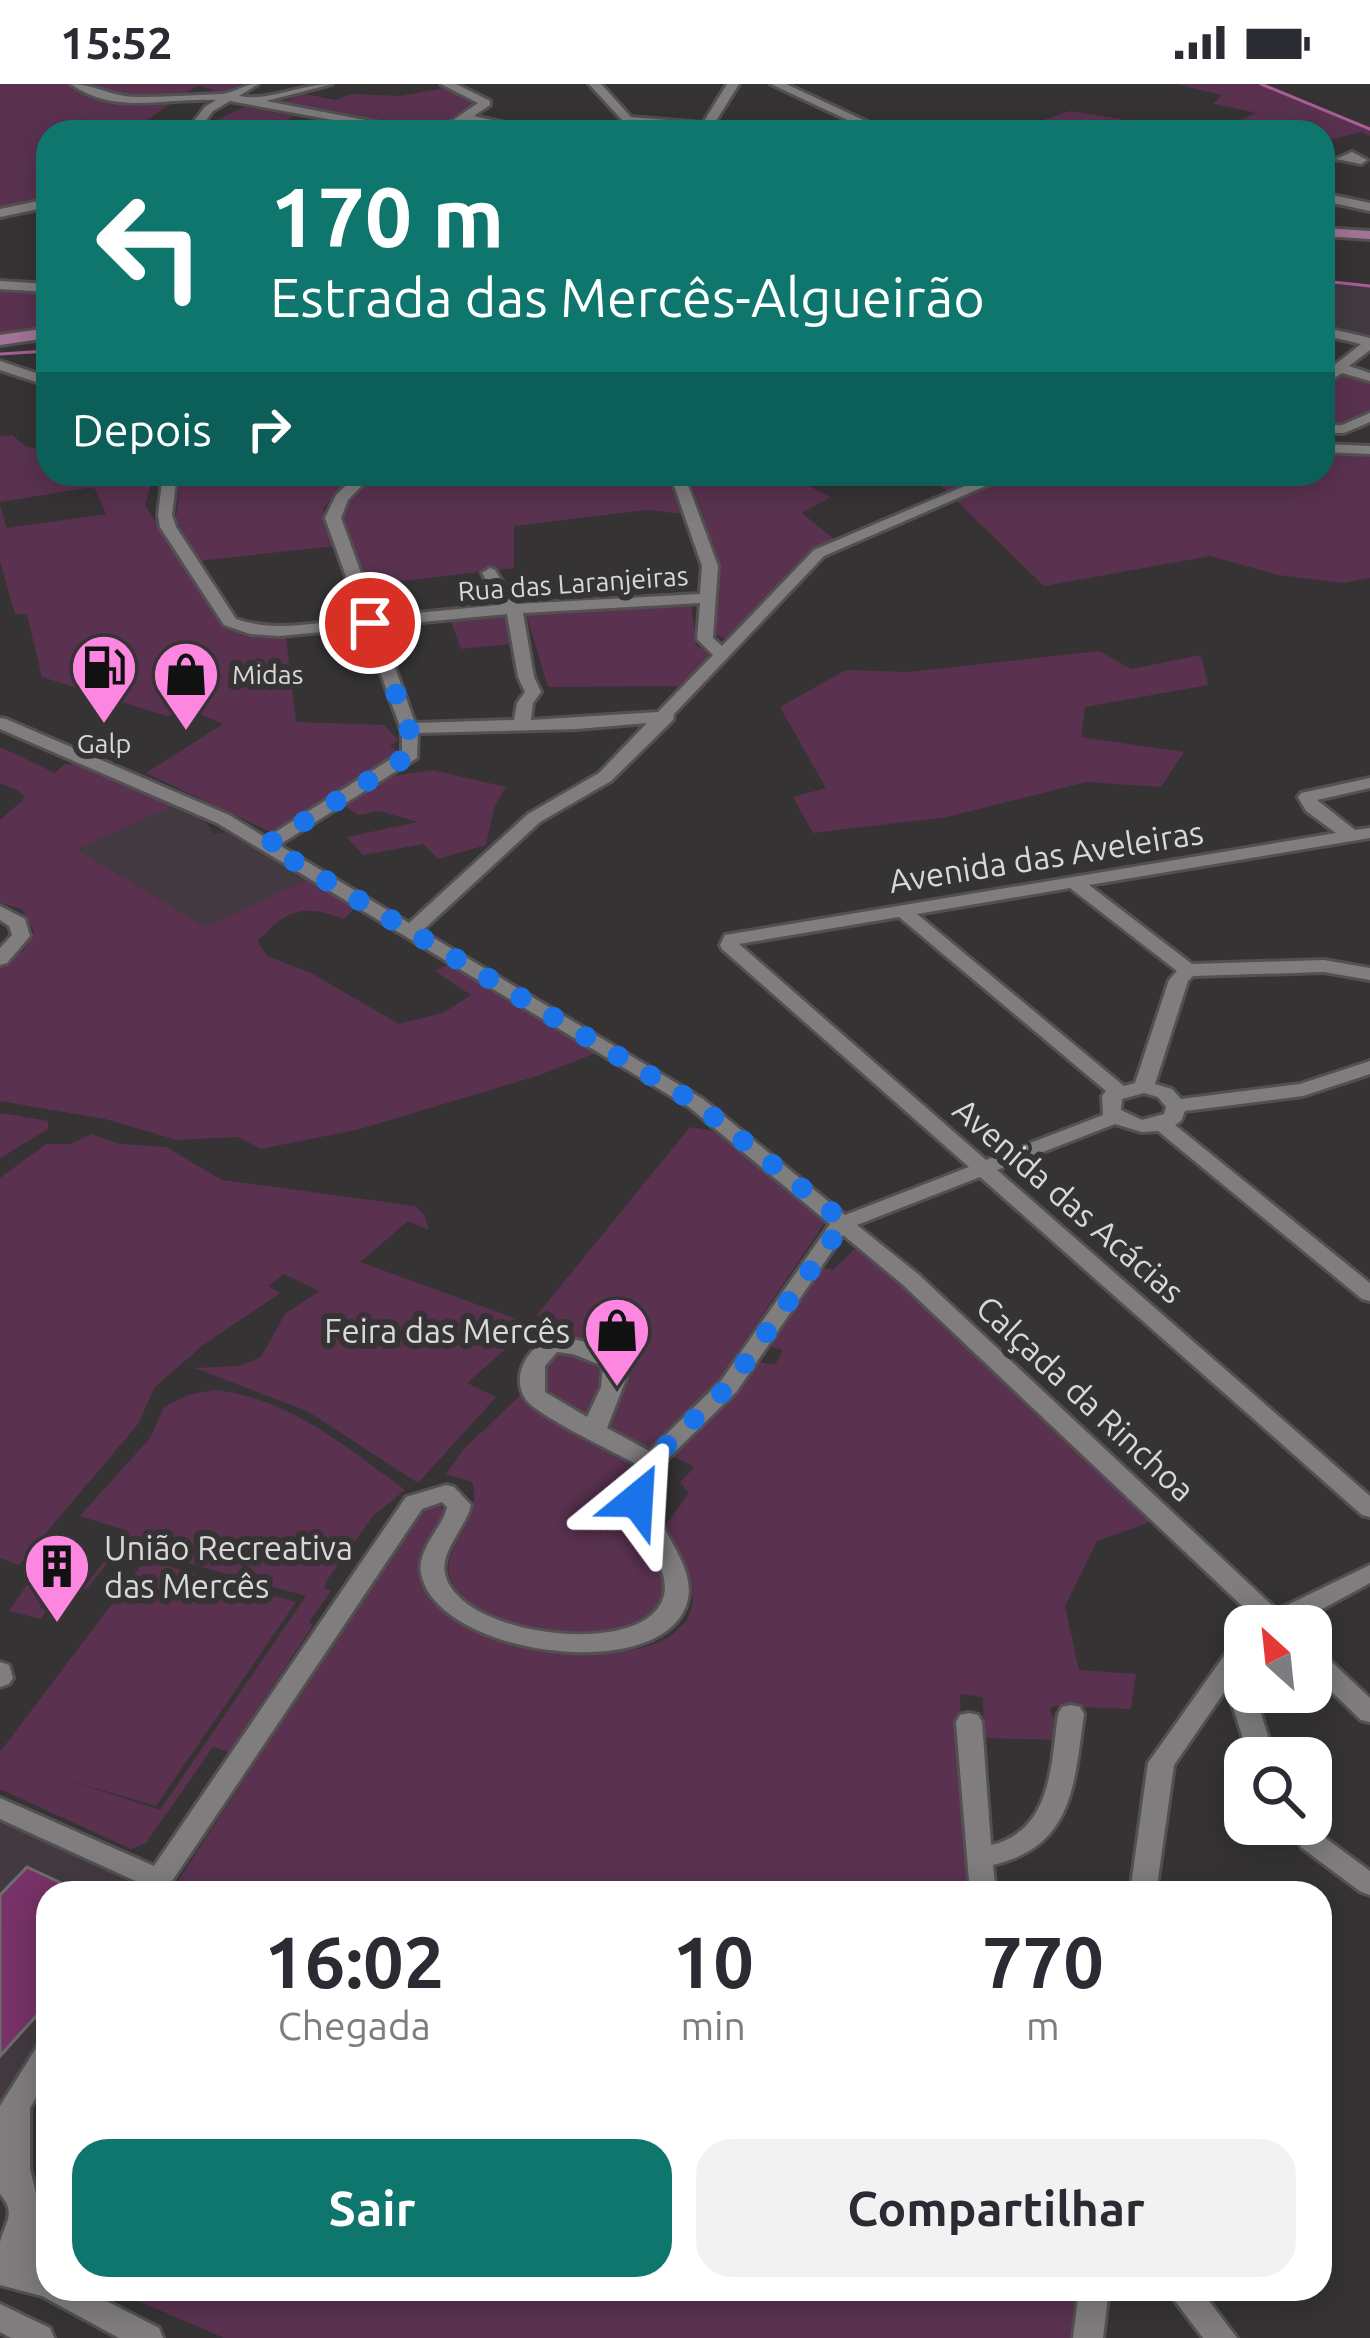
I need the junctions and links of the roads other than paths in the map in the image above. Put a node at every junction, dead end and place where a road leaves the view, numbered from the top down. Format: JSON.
{"nodes":[{"id":1,"x":77,"y":84,"type":"edge"},
{"id":2,"x":252,"y":84,"type":"edge"},
{"id":3,"x":326,"y":84,"type":"edge"},
{"id":4,"x":447,"y":84,"type":"edge"},
{"id":5,"x":595,"y":84,"type":"edge"},
{"id":6,"x":733,"y":84,"type":"edge"},
{"id":7,"x":777,"y":84,"type":"edge"},
{"id":8,"x":230,"y":98,"type":"junction"},
{"id":9,"x":247,"y":103,"type":"junction"},
{"id":10,"x":463,"y":118,"type":"junction"},
{"id":11,"x":200,"y":120,"type":"edge"},
{"id":12,"x":350,"y":120,"type":"edge"},
{"id":13,"x":460,"y":120,"type":"edge"},
{"id":14,"x":477,"y":120,"type":"edge"},
{"id":15,"x":629,"y":120,"type":"edge"},
{"id":16,"x":711,"y":120,"type":"edge"},
{"id":17,"x":856,"y":120,"type":"edge"},
{"id":18,"x":1344,"y":161,"type":"dead end"},
{"id":19,"x":1335,"y":163,"type":"edge"},
{"id":20,"x":1335,"y":199,"type":"edge"},
{"id":21,"x":36,"y":206,"type":"edge"},
{"id":22,"x":1370,"y":207,"type":"edge"},
{"id":23,"x":0,"y":213,"type":"edge"},
{"id":24,"x":1335,"y":233,"type":"edge"},
{"id":25,"x":1370,"y":236,"type":"edge"},
{"id":26,"x":0,"y":285,"type":"edge"},
{"id":27,"x":36,"y":287,"type":"edge"},
{"id":28,"x":1335,"y":334,"type":"edge"},
{"id":29,"x":36,"y":335,"type":"edge"},
{"id":30,"x":0,"y":340,"type":"edge"},
{"id":31,"x":1370,"y":342,"type":"edge"},
{"id":32,"x":0,"y":365,"type":"edge"},
{"id":33,"x":1340,"y":368,"type":"junction"},
{"id":34,"x":1335,"y":372,"type":"edge"},
{"id":35,"x":1370,"y":377,"type":"edge"},
{"id":36,"x":36,"y":378,"type":"edge"},
{"id":37,"x":1370,"y":417,"type":"edge"},
{"id":38,"x":1335,"y":429,"type":"edge"},
{"id":39,"x":1335,"y":449,"type":"edge"},
{"id":40,"x":1370,"y":450,"type":"edge"},
{"id":41,"x":169,"y":486,"type":"edge"},
{"id":42,"x":352,"y":486,"type":"edge"},
{"id":43,"x":681,"y":486,"type":"edge"},
{"id":44,"x":978,"y":486,"type":"edge"},
{"id":45,"x":490,"y":573,"type":"dead end"},
{"id":46,"x":708,"y":598,"type":"junction"},
{"id":47,"x":512,"y":608,"type":"junction"},
{"id":48,"x":370,"y":623,"type":"junction"},
{"id":49,"x":720,"y":653,"type":"junction"},
{"id":50,"x":667,"y":716,"type":"junction"},
{"id":51,"x":0,"y":723,"type":"edge"},
{"id":52,"x":522,"y":726,"type":"junction"},
{"id":53,"x":408,"y":728,"type":"junction"},
{"id":54,"x":455,"y":728,"type":"junction"},
{"id":55,"x":411,"y":754,"type":"junction"},
{"id":56,"x":1370,"y":783,"type":"edge"},
{"id":57,"x":1360,"y":835,"type":"edge"},
{"id":58,"x":267,"y":845,"type":"junction"},
{"id":59,"x":1370,"y":848,"type":"edge"},
{"id":60,"x":1073,"y":882,"type":"junction"},
{"id":61,"x":903,"y":911,"type":"junction"},
{"id":62,"x":0,"y":912,"type":"edge"},
{"id":63,"x":411,"y":931,"type":"junction"},
{"id":64,"x":732,"y":939,"type":"joint"},
{"id":65,"x":0,"y":958,"type":"edge"},
{"id":66,"x":1188,"y":970,"type":"junction"},
{"id":67,"x":1370,"y":974,"type":"edge"},
{"id":68,"x":1370,"y":1066,"type":"edge"},
{"id":69,"x":1144,"y":1088,"type":"junction"},
{"id":70,"x":1118,"y":1091,"type":"junction"},
{"id":71,"x":1177,"y":1106,"type":"junction"},
{"id":72,"x":1116,"y":1118,"type":"junction"},
{"id":73,"x":1162,"y":1124,"type":"junction"},
{"id":74,"x":984,"y":1168,"type":"junction"},
{"id":75,"x":844,"y":1222,"type":"junction"},
{"id":76,"x":1370,"y":1294,"type":"edge"},
{"id":77,"x":595,"y":1430,"type":"dead end"},
{"id":78,"x":650,"y":1462,"type":"junction"},
{"id":79,"x":1370,"y":1509,"type":"edge"},
{"id":80,"x":1370,"y":1573,"type":"edge"},
{"id":81,"x":1253,"y":1605,"type":"edge"},
{"id":82,"x":1309,"y":1605,"type":"edge"},
{"id":83,"x":1224,"y":1675,"type":"edge"},
{"id":84,"x":1332,"y":1677,"type":"edge"},
{"id":85,"x":1370,"y":1713,"type":"edge"},
{"id":86,"x":1072,"y":1714,"type":"dead end"},
{"id":87,"x":969,"y":1722,"type":"dead end"},
{"id":88,"x":0,"y":1808,"type":"edge"},
{"id":89,"x":1316,"y":1845,"type":"edge"},
{"id":90,"x":979,"y":1858,"type":"junction"},
{"id":91,"x":143,"y":1881,"type":"edge"},
{"id":92,"x":156,"y":1881,"type":"edge"},
{"id":93,"x":982,"y":1881,"type":"edge"},
{"id":94,"x":1145,"y":1881,"type":"edge"},
{"id":95,"x":1370,"y":1886,"type":"edge"},
{"id":96,"x":36,"y":2073,"type":"edge"},
{"id":97,"x":9,"y":2119,"type":"edge"},
{"id":98,"x":10,"y":2186,"type":"edge"},
{"id":99,"x":25,"y":2225,"type":"junction"},
{"id":100,"x":36,"y":2252,"type":"edge"},
{"id":101,"x":0,"y":2259,"type":"edge"},
{"id":102,"x":0,"y":2272,"type":"edge"},
{"id":103,"x":36,"y":2282,"type":"edge"},
{"id":104,"x":75,"y":2301,"type":"edge"},
{"id":105,"x":1093,"y":2301,"type":"edge"},
{"id":106,"x":1191,"y":2301,"type":"edge"},
{"id":107,"x":0,"y":2317,"type":"edge"},
{"id":108,"x":39,"y":2338,"type":"edge"},
{"id":109,"x":148,"y":2338,"type":"edge"},
{"id":110,"x":1088,"y":2338,"type":"edge"},
{"id":111,"x":1222,"y":2338,"type":"edge"}],
"edges":[{"from":1,"to":8,"type":"street"},
{"from":2,"to":8,"type":"street"},
{"from":3,"to":9,"type":"street"},
{"from":4,"to":10,"type":"street"},
{"from":5,"to":15,"type":"street"},
{"from":6,"to":16,"type":"street"},
{"from":7,"to":17,"type":"street"},
{"from":8,"to":9,"type":"street"},
{"from":8,"to":11,"type":"street"},
{"from":9,"to":12,"type":"street"},
{"from":10,"to":13,"type":"street"},
{"from":10,"to":14,"type":"street"},
{"from":18,"to":19,"type":"street"},
{"from":20,"to":22,"type":"street"},
{"from":21,"to":23,"type":"street"},
{"from":24,"to":25,"type":"main road"},
{"from":26,"to":27,"type":"street"},
{"from":28,"to":31,"type":"street"},
{"from":29,"to":30,"type":"main road"},
{"from":31,"to":33,"type":"street"},
{"from":32,"to":36,"type":"street"},
{"from":33,"to":34,"type":"street"},
{"from":33,"to":35,"type":"street"},
{"from":37,"to":38,"type":"street"},
{"from":39,"to":40,"type":"street"},
{"from":41,"to":48,"type":"street","name":"Rua das Laranjeiras"},
{"from":42,"to":48,"type":"street"},
{"from":43,"to":46,"type":"street"},
{"from":44,"to":49,"type":"street"},
{"from":45,"to":47,"type":"street"},
{"from":46,"to":47,"type":"street","name":"Rua das Laranjeiras"},
{"from":46,"to":49,"type":"street"},
{"from":47,"to":48,"type":"street","name":"Rua das Laranjeiras"},
{"from":47,"to":52,"type":"street"},
{"from":48,"to":53,"type":"street"},
{"from":49,"to":50,"type":"street"},
{"from":50,"to":52,"type":"street"},
{"from":50,"to":63,"type":"street"},
{"from":51,"to":58,"type":"street","name":"Calçada da Rinchoa"},
{"from":52,"to":54,"type":"street"},
{"from":53,"to":54,"type":"street"},
{"from":53,"to":55,"type":"street"},
{"from":54,"to":55,"type":"street"},
{"from":55,"to":58,"type":"street"},
{"from":56,"to":57,"type":"street"},
{"from":57,"to":59,"type":"street"},
{"from":57,"to":60,"type":"street","name":"Avenida das Aveleiras"},
{"from":58,"to":63,"type":"street","name":"Calçada da Rinchoa"},
{"from":60,"to":61,"type":"street","name":"Avenida das Aveleiras"},
{"from":60,"to":66,"type":"street"},
{"from":61,"to":64,"type":"street","name":"Avenida das Aveleiras"},
{"from":61,"to":70,"type":"street"},
{"from":62,"to":65,"type":"street"},
{"from":63,"to":75,"type":"street","name":"Calçada da Rinchoa"},
{"from":64,"to":74,"type":"street","name":"Avenida das Acácias"},
{"from":66,"to":67,"type":"street"},
{"from":66,"to":69,"type":"street"},
{"from":68,"to":71,"type":"street"},
{"from":69,"to":70,"type":"street"},
{"from":69,"to":71,"type":"street"},
{"from":70,"to":72,"type":"street"},
{"from":71,"to":73,"type":"street"},
{"from":72,"to":73,"type":"street"},
{"from":72,"to":74,"type":"street"},
{"from":73,"to":76,"type":"street"},
{"from":74,"to":75,"type":"street"},
{"from":74,"to":79,"type":"street","name":"Avenida das Acácias"},
{"from":75,"to":78,"type":"street"},
{"from":75,"to":81,"type":"street","name":"Calçada da Rinchoa"},
{"from":77,"to":78,"type":"street"},
{"from":78,"to":92,"type":"street"},
{"from":80,"to":82,"type":"street"},
{"from":83,"to":94,"type":"street"},
{"from":84,"to":85,"type":"street"},
{"from":86,"to":90,"type":"street"},
{"from":87,"to":90,"type":"street"},
{"from":88,"to":91,"type":"street"},
{"from":89,"to":95,"type":"street"},
{"from":90,"to":93,"type":"street"},
{"from":96,"to":97,"type":"street"},
{"from":97,"to":98,"type":"street"},
{"from":98,"to":99,"type":"street"},
{"from":99,"to":100,"type":"street"},
{"from":99,"to":101,"type":"street"},
{"from":102,"to":103,"type":"street"},
{"from":104,"to":109,"type":"street"},
{"from":105,"to":110,"type":"street"},
{"from":106,"to":111,"type":"street"},
{"from":107,"to":108,"type":"street"}]}
